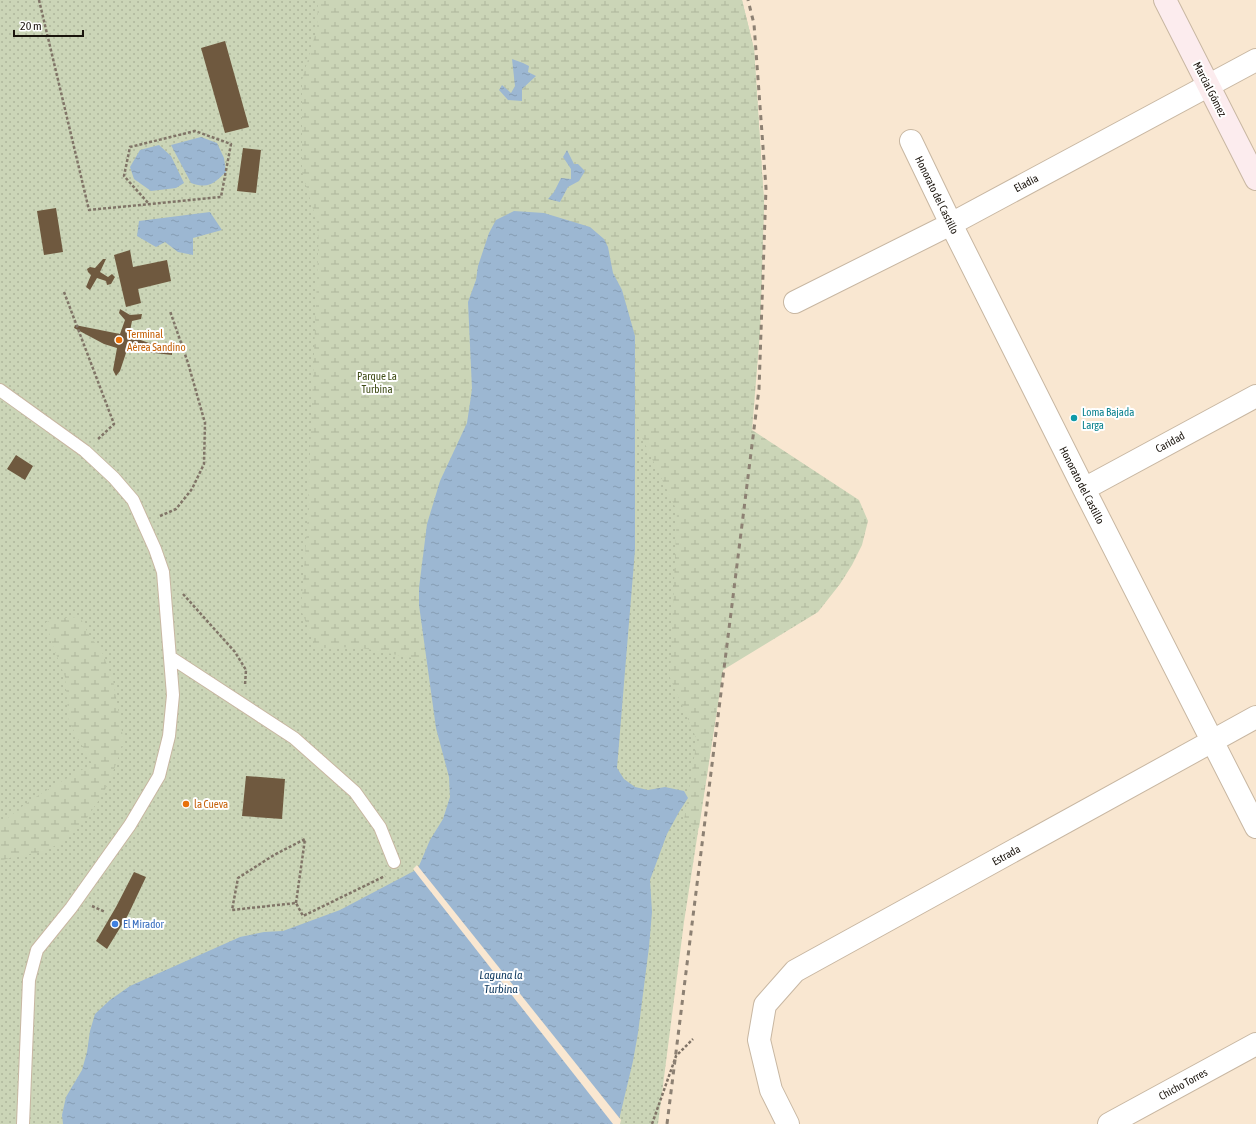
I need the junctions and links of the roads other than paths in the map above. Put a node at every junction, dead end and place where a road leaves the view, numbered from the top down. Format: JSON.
{"nodes":[{"id":1,"x":1165,"y":0,"type":"edge"},
{"id":2,"x":1256,"y":60,"type":"edge"},
{"id":3,"x":1208,"y":85,"type":"junction"},
{"id":4,"x":911,"y":141,"type":"dead end"},
{"id":5,"x":1256,"y":179,"type":"edge"},
{"id":6,"x":951,"y":224,"type":"junction"},
{"id":7,"x":794,"y":302,"type":"dead end"},
{"id":8,"x":0,"y":390,"type":"edge"},
{"id":9,"x":1256,"y":396,"type":"edge"},
{"id":10,"x":1084,"y":489,"type":"junction"},
{"id":11,"x":170,"y":657,"type":"junction"},
{"id":12,"x":1256,"y":717,"type":"edge"},
{"id":13,"x":1211,"y":742,"type":"junction"},
{"id":14,"x":1256,"y":827,"type":"edge"},
{"id":15,"x":392,"y":867,"type":"road end"},
{"id":16,"x":1256,"y":1044,"type":"edge"},
{"id":17,"x":23,"y":1124,"type":"edge"},
{"id":18,"x":788,"y":1124,"type":"edge"},
{"id":19,"x":1109,"y":1124,"type":"edge"}],
"edges":[{"from":1,"to":3,"type":"main road","name":"Marcial Gómez"},
{"from":2,"to":3,"type":"street","name":"Eladia"},
{"from":3,"to":5,"type":"main road","name":"Marcial Gómez"},
{"from":3,"to":6,"type":"street","name":"Eladia"},
{"from":4,"to":6,"type":"street","name":"Honorato del Castillo"},
{"from":6,"to":7,"type":"street","name":"Eladia"},
{"from":6,"to":10,"type":"street","name":"Honorato del Castillo"},
{"from":8,"to":11,"type":"lane"},
{"from":9,"to":10,"type":"street","name":"Caridad"},
{"from":10,"to":13,"type":"street","name":"Honorato del Castillo"},
{"from":11,"to":15,"type":"lane"},
{"from":11,"to":17,"type":"lane"},
{"from":12,"to":13,"type":"street","name":"Estrada"},
{"from":13,"to":14,"type":"street","name":"Honorato del Castillo"},
{"from":13,"to":18,"type":"street","name":"Estrada"},
{"from":16,"to":19,"type":"street","name":"Chicho Torres"}]}
